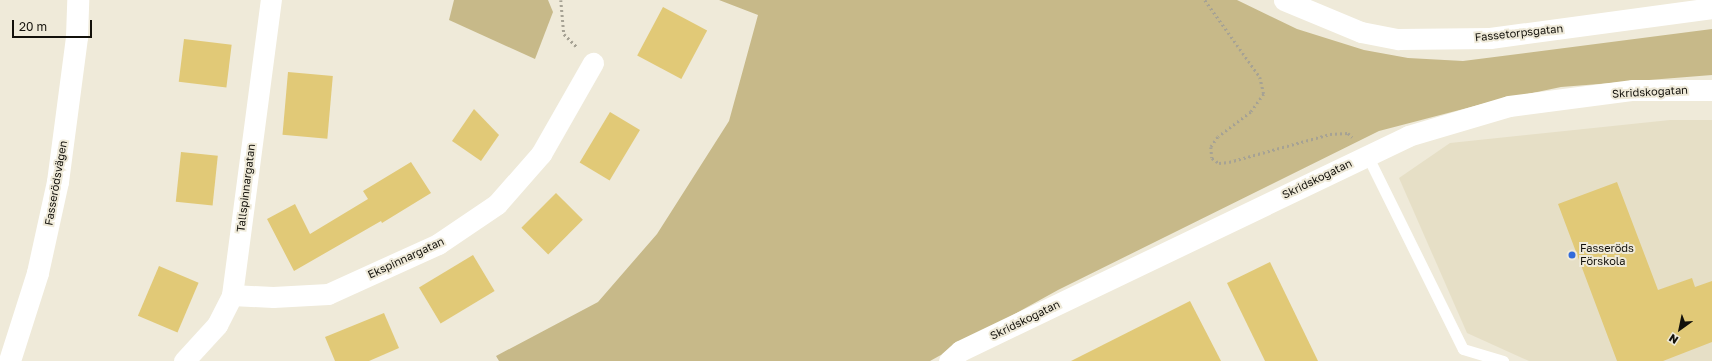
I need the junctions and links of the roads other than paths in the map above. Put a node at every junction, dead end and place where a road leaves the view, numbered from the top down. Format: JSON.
{"nodes":[{"id":1,"x":78,"y":0,"type":"edge"},
{"id":2,"x":271,"y":0,"type":"edge"},
{"id":3,"x":1284,"y":0,"type":"edge"},
{"id":4,"x":1712,"y":8,"type":"edge"},
{"id":5,"x":593,"y":63,"type":"road end"},
{"id":6,"x":1712,"y":90,"type":"edge"},
{"id":7,"x":1367,"y":155,"type":"junction"},
{"id":8,"x":232,"y":295,"type":"junction"},
{"id":9,"x":10,"y":361,"type":"edge"},
{"id":10,"x":184,"y":361,"type":"edge"},
{"id":11,"x":949,"y":361,"type":"edge"},
{"id":12,"x":1503,"y":361,"type":"edge"}],
"edges":[{"from":1,"to":9,"type":"street","name":"Fasserödsvägen"},
{"from":2,"to":8,"type":"street","name":"Tallspinnargatan"},
{"from":3,"to":4,"type":"street","name":"Fassetorpsgatan"},
{"from":5,"to":8,"type":"street","name":"Ekspinnargatan"},
{"from":6,"to":7,"type":"street","name":"Skridskogatan"},
{"from":7,"to":11,"type":"street","name":"Skridskogatan"},
{"from":7,"to":12,"type":"lane"},
{"from":8,"to":10,"type":"street","name":"Tallspinnargatan"}]}
